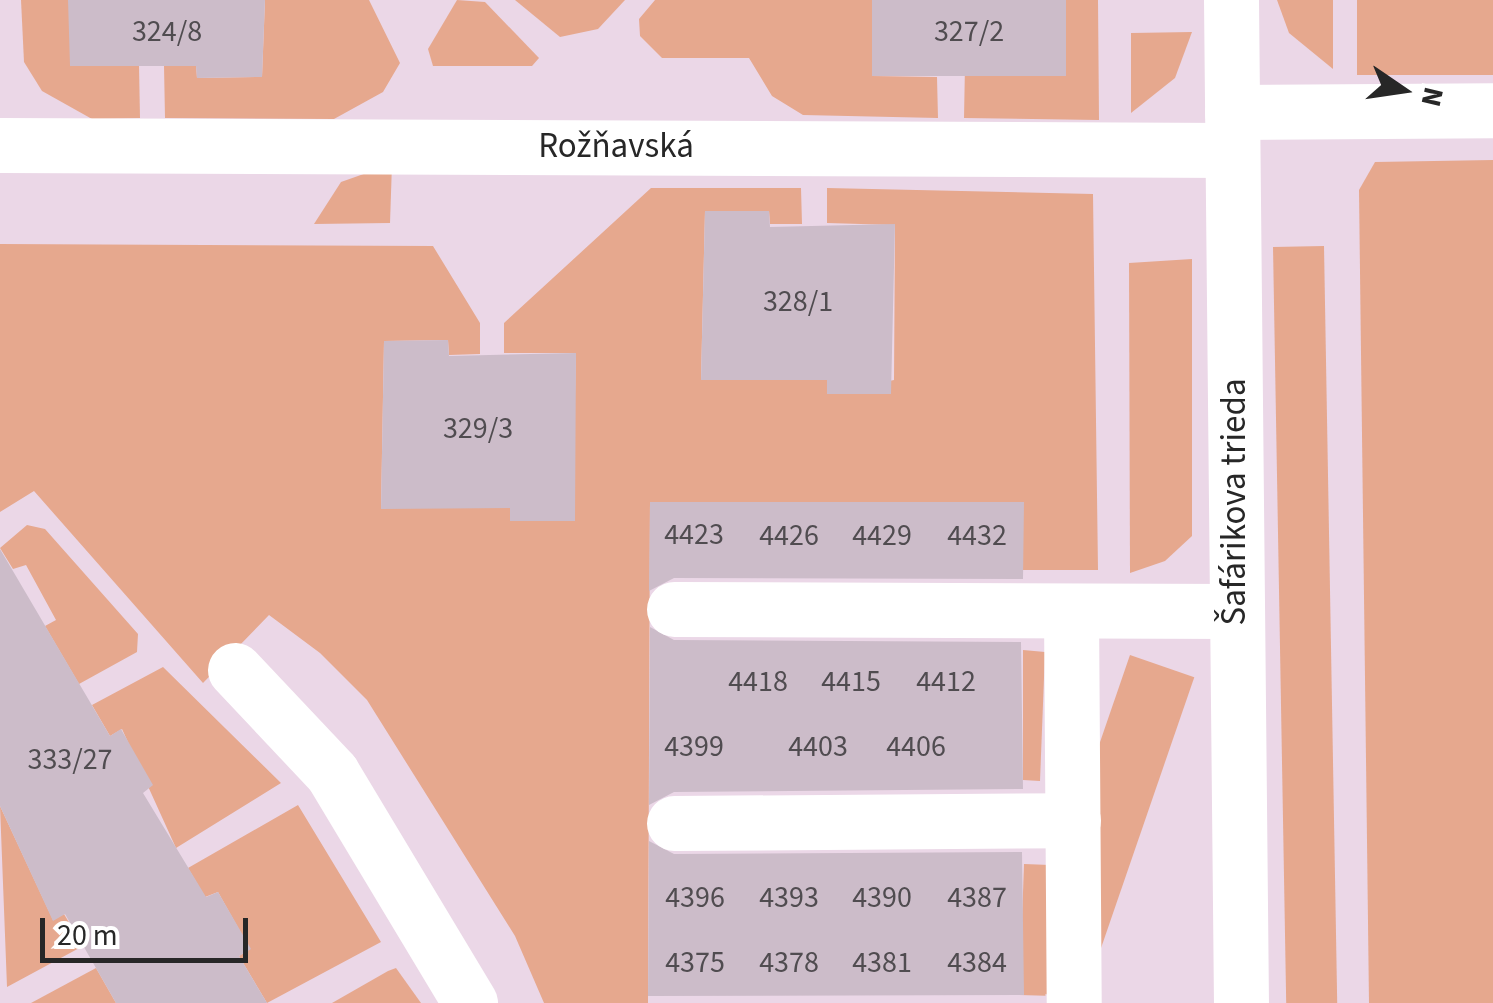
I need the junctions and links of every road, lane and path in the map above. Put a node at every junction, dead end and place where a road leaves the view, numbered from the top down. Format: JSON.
{"nodes":[{"id":1,"x":1231,"y":0,"type":"edge"},
{"id":2,"x":1493,"y":110,"type":"edge"},
{"id":3,"x":1232,"y":131,"type":"junction"},
{"id":4,"x":0,"y":144,"type":"edge"},
{"id":5,"x":674,"y":610,"type":"dead end"},
{"id":6,"x":1072,"y":611,"type":"junction"},
{"id":7,"x":1234,"y":612,"type":"junction"},
{"id":8,"x":234,"y":670,"type":"dead end"},
{"id":9,"x":1073,"y":820,"type":"junction"},
{"id":10,"x":674,"y":824,"type":"dead end"},
{"id":11,"x":470,"y":1003,"type":"edge"},
{"id":12,"x":1074,"y":1003,"type":"edge"},
{"id":13,"x":1241,"y":1003,"type":"edge"}],
"edges":[{"from":1,"to":3,"type":"street","name":"Šafárikova trieda"},
{"from":2,"to":3,"type":"street","name":"Rožňavská"},
{"from":3,"to":4,"type":"street","name":"Rožňavská"},
{"from":3,"to":7,"type":"street","name":"Šafárikova trieda"},
{"from":5,"to":6,"type":"street"},
{"from":6,"to":7,"type":"street"},
{"from":6,"to":9,"type":"street"},
{"from":7,"to":13,"type":"street","name":"Šafárikova trieda"},
{"from":8,"to":11,"type":"street"},
{"from":9,"to":10,"type":"street"},
{"from":9,"to":12,"type":"street"}]}
